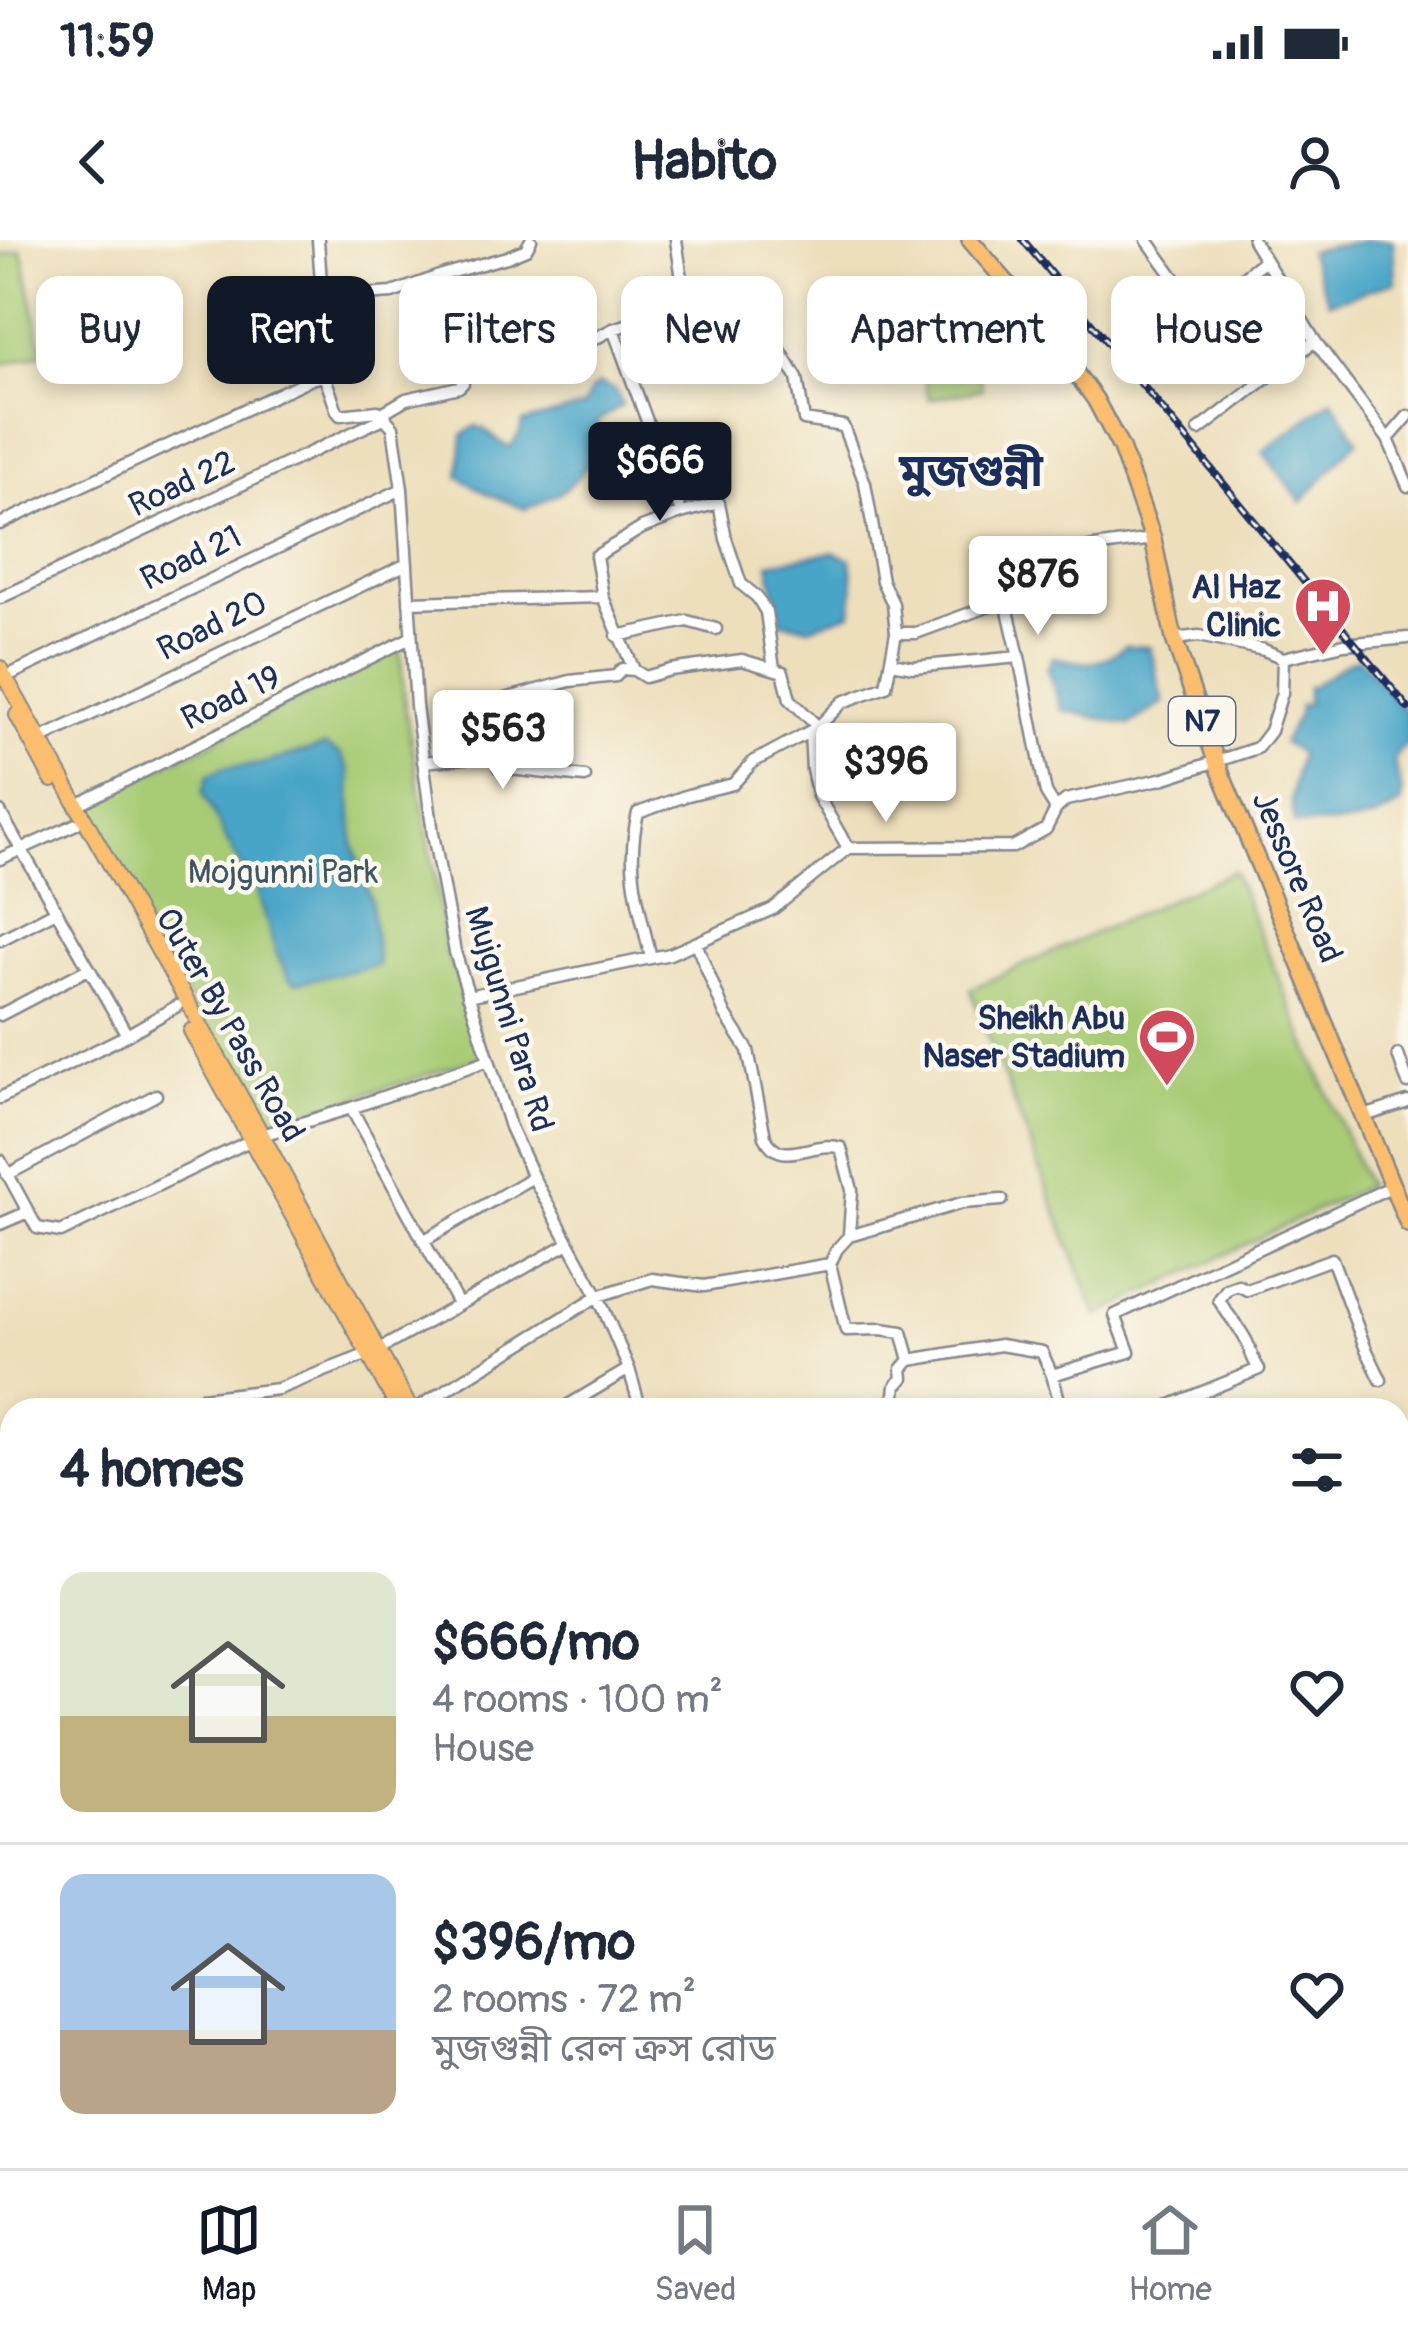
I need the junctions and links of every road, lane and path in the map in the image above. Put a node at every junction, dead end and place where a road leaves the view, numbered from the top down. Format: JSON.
{"nodes":[{"id":1,"x":318,"y":240,"type":"edge"},
{"id":2,"x":531,"y":240,"type":"edge"},
{"id":3,"x":676,"y":240,"type":"edge"},
{"id":4,"x":970,"y":240,"type":"edge"},
{"id":5,"x":1148,"y":240,"type":"edge"},
{"id":6,"x":1252,"y":240,"type":"edge"},
{"id":7,"x":1265,"y":260,"type":"junction"},
{"id":8,"x":320,"y":276,"type":"edge"},
{"id":9,"x":682,"y":276,"type":"edge"},
{"id":10,"x":1000,"y":276,"type":"edge"},
{"id":11,"x":375,"y":293,"type":"edge"},
{"id":12,"x":621,"y":327,"type":"edge"},
{"id":13,"x":613,"y":329,"type":"junction"},
{"id":14,"x":1315,"y":341,"type":"junction"},
{"id":15,"x":783,"y":355,"type":"edge"},
{"id":16,"x":299,"y":384,"type":"edge"},
{"id":17,"x":328,"y":384,"type":"edge"},
{"id":18,"x":1085,"y":384,"type":"edge"},
{"id":19,"x":384,"y":415,"type":"junction"},
{"id":20,"x":1408,"y":416,"type":"edge"},
{"id":21,"x":1199,"y":430,"type":"dead end"},
{"id":22,"x":1388,"y":439,"type":"junction"},
{"id":23,"x":1408,"y":486,"type":"edge"},
{"id":24,"x":402,"y":489,"type":"junction"},
{"id":25,"x":680,"y":513,"type":"junction"},
{"id":26,"x":0,"y":524,"type":"edge"},
{"id":27,"x":1154,"y":539,"type":"junction"},
{"id":28,"x":407,"y":564,"type":"junction"},
{"id":29,"x":603,"y":597,"type":"junction"},
{"id":30,"x":0,"y":598,"type":"edge"},
{"id":31,"x":1003,"y":601,"type":"junction"},
{"id":32,"x":409,"y":602,"type":"junction"},
{"id":33,"x":716,"y":629,"type":"dead end"},
{"id":34,"x":896,"y":633,"type":"junction"},
{"id":35,"x":617,"y":636,"type":"junction"},
{"id":36,"x":410,"y":638,"type":"junction"},
{"id":37,"x":1408,"y":638,"type":"edge"},
{"id":38,"x":1174,"y":639,"type":"junction"},
{"id":39,"x":1019,"y":658,"type":"junction"},
{"id":40,"x":1283,"y":658,"type":"junction"},
{"id":41,"x":892,"y":663,"type":"junction"},
{"id":42,"x":774,"y":669,"type":"junction"},
{"id":43,"x":634,"y":670,"type":"junction"},
{"id":44,"x":2,"y":677,"type":"edge"},
{"id":45,"x":465,"y":710,"type":"dead end"},
{"id":46,"x":814,"y":729,"type":"junction"},
{"id":47,"x":41,"y":738,"type":"junction"},
{"id":48,"x":1216,"y":761,"type":"junction"},
{"id":49,"x":423,"y":762,"type":"junction"},
{"id":50,"x":585,"y":777,"type":"dead end"},
{"id":51,"x":76,"y":806,"type":"junction"},
{"id":52,"x":1056,"y":809,"type":"junction"},
{"id":53,"x":0,"y":812,"type":"edge"},
{"id":54,"x":76,"y":824,"type":"junction"},
{"id":55,"x":22,"y":848,"type":"junction"},
{"id":56,"x":848,"y":848,"type":"junction"},
{"id":57,"x":0,"y":859,"type":"edge"},
{"id":58,"x":56,"y":911,"type":"junction"},
{"id":59,"x":0,"y":940,"type":"edge"},
{"id":60,"x":696,"y":943,"type":"junction"},
{"id":61,"x":651,"y":958,"type":"junction"},
{"id":62,"x":88,"y":970,"type":"junction"},
{"id":63,"x":468,"y":996,"type":"junction"},
{"id":64,"x":177,"y":1006,"type":"junction"},
{"id":65,"x":0,"y":1015,"type":"edge"},
{"id":66,"x":128,"y":1035,"type":"junction"},
{"id":67,"x":1398,"y":1055,"type":"dead end"},
{"id":68,"x":489,"y":1060,"type":"junction"},
{"id":69,"x":1408,"y":1083,"type":"edge"},
{"id":70,"x":156,"y":1095,"type":"dead end"},
{"id":71,"x":0,"y":1098,"type":"edge"},
{"id":72,"x":1408,"y":1102,"type":"edge"},
{"id":73,"x":351,"y":1108,"type":"junction"},
{"id":74,"x":1364,"y":1116,"type":"junction"},
{"id":75,"x":257,"y":1138,"type":"junction"},
{"id":76,"x":0,"y":1160,"type":"edge"},
{"id":77,"x":8,"y":1174,"type":"junction"},
{"id":78,"x":533,"y":1177,"type":"junction"},
{"id":79,"x":1393,"y":1186,"type":"junction"},
{"id":80,"x":1002,"y":1200,"type":"dead end"},
{"id":81,"x":28,"y":1212,"type":"junction"},
{"id":82,"x":0,"y":1224,"type":"edge"},
{"id":83,"x":1408,"y":1224,"type":"edge"},
{"id":84,"x":849,"y":1236,"type":"junction"},
{"id":85,"x":424,"y":1240,"type":"junction"},
{"id":86,"x":569,"y":1243,"type":"junction"},
{"id":87,"x":830,"y":1264,"type":"junction"},
{"id":88,"x":598,"y":1296,"type":"junction"},
{"id":89,"x":458,"y":1304,"type":"junction"},
{"id":90,"x":373,"y":1352,"type":"junction"},
{"id":91,"x":910,"y":1360,"type":"junction"},
{"id":92,"x":629,"y":1369,"type":"junction"},
{"id":93,"x":1052,"y":1375,"type":"junction"},
{"id":94,"x":1381,"y":1381,"type":"dead end"},
{"id":95,"x":201,"y":1398,"type":"edge"},
{"id":96,"x":394,"y":1398,"type":"edge"},
{"id":97,"x":404,"y":1398,"type":"edge"},
{"id":98,"x":432,"y":1398,"type":"edge"},
{"id":99,"x":580,"y":1398,"type":"edge"},
{"id":100,"x":637,"y":1398,"type":"edge"},
{"id":101,"x":894,"y":1398,"type":"edge"},
{"id":102,"x":1059,"y":1398,"type":"edge"},
{"id":103,"x":1188,"y":1398,"type":"edge"}],
"edges":[{"from":1,"to":8,"type":"street"},
{"from":2,"to":11,"type":"street"},
{"from":3,"to":9,"type":"street"},
{"from":4,"to":10,"type":"highway","name":"Jessore Road","number":"N7"},
{"from":5,"to":7,"type":"street"},
{"from":6,"to":7,"type":"street"},
{"from":7,"to":14,"type":"street"},
{"from":12,"to":13,"type":"street"},
{"from":13,"to":19,"type":"street","name":"Road 22"},
{"from":13,"to":25,"type":"street"},
{"from":14,"to":21,"type":"street"},
{"from":14,"to":22,"type":"street"},
{"from":15,"to":34,"type":"street"},
{"from":16,"to":26,"type":"street"},
{"from":17,"to":19,"type":"street"},
{"from":18,"to":27,"type":"highway","name":"Jessore Road","number":"N7"},
{"from":19,"to":24,"type":"street","name":"Mujgunni Para Rd"},
{"from":19,"to":30,"type":"street","name":"Road 22"},
{"from":20,"to":22,"type":"street"},
{"from":22,"to":23,"type":"street"},
{"from":24,"to":28,"type":"street","name":"Mujgunni Para Rd"},
{"from":24,"to":44,"type":"street","name":"Road 21"},
{"from":25,"to":29,"type":"street"},
{"from":25,"to":42,"type":"street"},
{"from":27,"to":31,"type":"street"},
{"from":27,"to":38,"type":"highway","name":"Jessore Road","number":"N7"},
{"from":28,"to":32,"type":"street","name":"Mujgunni Para Rd"},
{"from":28,"to":47,"type":"street","name":"Road 20"},
{"from":29,"to":32,"type":"street"},
{"from":29,"to":35,"type":"street"},
{"from":31,"to":34,"type":"street"},
{"from":31,"to":39,"type":"street"},
{"from":32,"to":36,"type":"street","name":"Mujgunni Para Rd"},
{"from":33,"to":35,"type":"street"},
{"from":34,"to":41,"type":"street"},
{"from":35,"to":43,"type":"street"},
{"from":36,"to":49,"type":"street","name":"Mujgunni Para Rd"},
{"from":36,"to":51,"type":"street","name":"Road 19"},
{"from":37,"to":40,"type":"street"},
{"from":38,"to":40,"type":"street"},
{"from":38,"to":48,"type":"highway","name":"Jessore Road","number":"N7"},
{"from":39,"to":41,"type":"street"},
{"from":39,"to":52,"type":"street"},
{"from":40,"to":48,"type":"street"},
{"from":41,"to":46,"type":"street"},
{"from":42,"to":43,"type":"street"},
{"from":42,"to":46,"type":"street"},
{"from":43,"to":45,"type":"street"},
{"from":44,"to":47,"type":"main road","name":"Outer By Pass Road"},
{"from":44,"to":54,"type":"main road","name":"Outer By Pass Road"},
{"from":46,"to":56,"type":"street"},
{"from":46,"to":61,"type":"street"},
{"from":47,"to":51,"type":"main road","name":"Outer By Pass Road"},
{"from":48,"to":52,"type":"street"},
{"from":48,"to":74,"type":"highway","name":"Jessore Road","number":"N7"},
{"from":49,"to":50,"type":"street"},
{"from":49,"to":63,"type":"street","name":"Mujgunni Para Rd"},
{"from":51,"to":75,"type":"main road","name":"Outer By Pass Road"},
{"from":52,"to":56,"type":"street"},
{"from":53,"to":55,"type":"street"},
{"from":54,"to":55,"type":"street"},
{"from":54,"to":64,"type":"main road","name":"Outer By Pass Road"},
{"from":55,"to":57,"type":"street"},
{"from":55,"to":58,"type":"street"},
{"from":56,"to":60,"type":"street"},
{"from":58,"to":59,"type":"street"},
{"from":58,"to":62,"type":"street"},
{"from":60,"to":61,"type":"street"},
{"from":60,"to":84,"type":"street"},
{"from":61,"to":63,"type":"street"},
{"from":62,"to":65,"type":"street"},
{"from":62,"to":66,"type":"street"},
{"from":63,"to":68,"type":"street","name":"Mujgunni Para Rd"},
{"from":64,"to":66,"type":"street"},
{"from":64,"to":75,"type":"main road","name":"Outer By Pass Road"},
{"from":66,"to":71,"type":"street"},
{"from":67,"to":69,"type":"street"},
{"from":68,"to":73,"type":"street"},
{"from":68,"to":78,"type":"street","name":"Mujgunni Para Rd"},
{"from":70,"to":77,"type":"street"},
{"from":72,"to":74,"type":"street"},
{"from":73,"to":75,"type":"street"},
{"from":73,"to":85,"type":"street"},
{"from":74,"to":79,"type":"highway","name":"Jessore Road","number":"N7"},
{"from":75,"to":81,"type":"street"},
{"from":75,"to":90,"type":"main road","name":"Outer By Pass Road"},
{"from":76,"to":77,"type":"street"},
{"from":77,"to":81,"type":"street"},
{"from":78,"to":85,"type":"street"},
{"from":78,"to":86,"type":"street","name":"Mujgunni Para Rd"},
{"from":79,"to":83,"type":"highway","name":"Jessore Road","number":"N7"},
{"from":79,"to":93,"type":"street"},
{"from":80,"to":84,"type":"street"},
{"from":81,"to":82,"type":"street"},
{"from":84,"to":87,"type":"street"},
{"from":85,"to":89,"type":"street"},
{"from":86,"to":88,"type":"street","name":"Mujgunni Para Rd"},
{"from":86,"to":89,"type":"street"},
{"from":87,"to":88,"type":"street"},
{"from":87,"to":91,"type":"street"},
{"from":88,"to":92,"type":"street","name":"Mujgunni Para Rd"},
{"from":88,"to":98,"type":"street"},
{"from":89,"to":90,"type":"street"},
{"from":90,"to":95,"type":"street"},
{"from":90,"to":96,"type":"main road","name":"Outer By Pass Road"},
{"from":90,"to":97,"type":"main road","name":"Outer By Pass Road"},
{"from":91,"to":93,"type":"street"},
{"from":91,"to":101,"type":"street"},
{"from":92,"to":99,"type":"street"},
{"from":92,"to":100,"type":"street","name":"Mujgunni Para Rd"},
{"from":93,"to":102,"type":"street"},
{"from":94,"to":103,"type":"street"}]}
